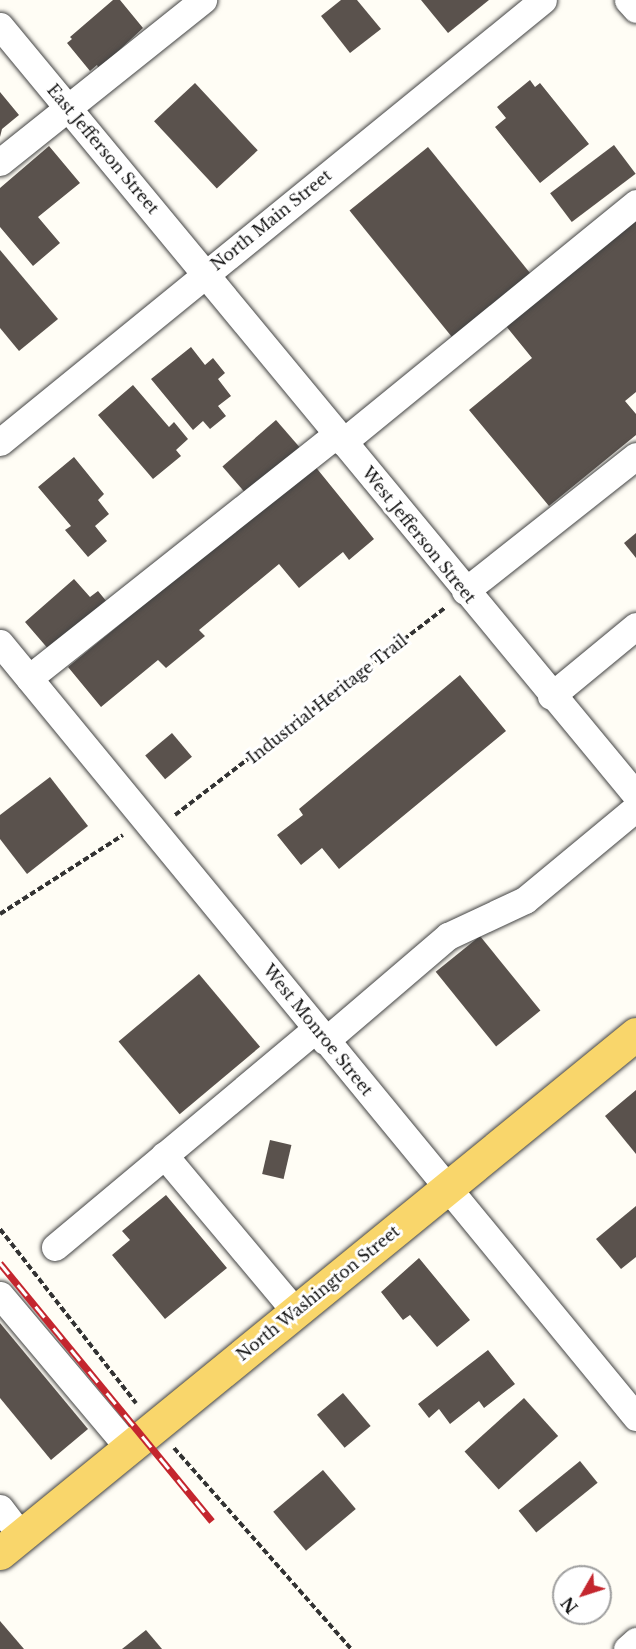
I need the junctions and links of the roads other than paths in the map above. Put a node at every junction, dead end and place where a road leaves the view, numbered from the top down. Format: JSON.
{"nodes":[{"id":1,"x":203,"y":0,"type":"edge"},
{"id":2,"x":543,"y":0,"type":"edge"},
{"id":3,"x":628,"y":0,"type":"edge"},
{"id":4,"x":636,"y":9,"type":"edge"},
{"id":5,"x":0,"y":26,"type":"edge"},
{"id":6,"x":68,"y":107,"type":"junction"},
{"id":7,"x":0,"y":162,"type":"edge"},
{"id":8,"x":636,"y":203,"type":"edge"},
{"id":9,"x":206,"y":272,"type":"junction"},
{"id":10,"x":340,"y":438,"type":"junction"},
{"id":11,"x":0,"y":442,"type":"edge"},
{"id":12,"x":636,"y":456,"type":"edge"},
{"id":13,"x":465,"y":591,"type":"junction"},
{"id":14,"x":636,"y":626,"type":"edge"},
{"id":15,"x":0,"y":643,"type":"edge"},
{"id":16,"x":29,"y":678,"type":"junction"},
{"id":17,"x":551,"y":696,"type":"junction"},
{"id":18,"x":636,"y":795,"type":"edge"},
{"id":19,"x":636,"y":808,"type":"edge"},
{"id":20,"x":636,"y":1034,"type":"edge"},
{"id":21,"x":321,"y":1035,"type":"junction"},
{"id":22,"x":164,"y":1155,"type":"junction"},
{"id":23,"x":448,"y":1188,"type":"junction"},
{"id":24,"x":55,"y":1246,"type":"dead end"},
{"id":25,"x":0,"y":1295,"type":"edge"},
{"id":26,"x":295,"y":1311,"type":"junction"},
{"id":27,"x":636,"y":1417,"type":"edge"},
{"id":28,"x":128,"y":1447,"type":"junction"},
{"id":29,"x":0,"y":1508,"type":"edge"},
{"id":30,"x":10,"y":1544,"type":"edge"}],
"edges":[{"from":1,"to":6,"type":"street"},
{"from":2,"to":9,"type":"street","name":"North Main Street"},
{"from":3,"to":4,"type":"street"},
{"from":5,"to":6,"type":"street","name":"East Jefferson Street"},
{"from":6,"to":7,"type":"street"},
{"from":6,"to":9,"type":"street","name":"East Jefferson Street"},
{"from":8,"to":10,"type":"street"},
{"from":9,"to":10,"type":"street","name":"West Jefferson Street"},
{"from":9,"to":11,"type":"street","name":"North Main Street"},
{"from":10,"to":13,"type":"street","name":"West Jefferson Street"},
{"from":10,"to":16,"type":"street"},
{"from":12,"to":13,"type":"street"},
{"from":13,"to":17,"type":"street","name":"West Jefferson Street"},
{"from":14,"to":17,"type":"street"},
{"from":15,"to":16,"type":"street","name":"West Monroe Street"},
{"from":16,"to":21,"type":"street","name":"West Monroe Street"},
{"from":17,"to":18,"type":"street","name":"West Jefferson Street"},
{"from":19,"to":21,"type":"street"},
{"from":20,"to":23,"type":"main road","name":"North Washington Street"},
{"from":21,"to":22,"type":"street"},
{"from":21,"to":23,"type":"street","name":"West Monroe Street"},
{"from":22,"to":24,"type":"street"},
{"from":22,"to":26,"type":"street"},
{"from":23,"to":26,"type":"main road","name":"North Washington Street"},
{"from":23,"to":27,"type":"street","name":"West Monroe Street"},
{"from":25,"to":28,"type":"street"},
{"from":26,"to":28,"type":"main road","name":"North Washington Street"},
{"from":28,"to":30,"type":"main road","name":"North Washington Street"},
{"from":29,"to":30,"type":"street"}]}
